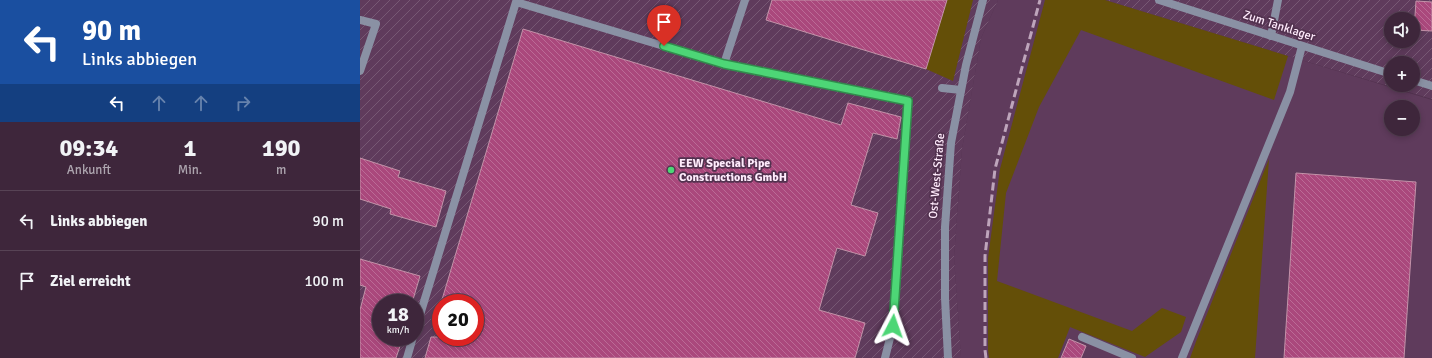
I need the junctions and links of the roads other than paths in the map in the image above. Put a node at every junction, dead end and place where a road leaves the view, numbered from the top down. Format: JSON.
{"nodes":[{"id":1,"x":745,"y":0,"type":"edge"},
{"id":2,"x":983,"y":0,"type":"edge"},
{"id":3,"x":1159,"y":0,"type":"edge"},
{"id":4,"x":1278,"y":0,"type":"edge"},
{"id":5,"x":360,"y":20,"type":"edge"},
{"id":6,"x":1271,"y":36,"type":"junction"},
{"id":7,"x":1302,"y":46,"type":"junction"},
{"id":8,"x":724,"y":64,"type":"junction"},
{"id":9,"x":360,"y":71,"type":"edge"},
{"id":10,"x":1384,"y":72,"type":"edge"},
{"id":11,"x":1420,"y":82,"type":"edge"},
{"id":12,"x":1432,"y":86,"type":"edge"},
{"id":13,"x":942,"y":88,"type":"dead end"},
{"id":14,"x":961,"y":90,"type":"junction"},
{"id":15,"x":424,"y":302,"type":"edge"},
{"id":16,"x":1082,"y":337,"type":"dead end"},
{"id":17,"x":410,"y":346,"type":"edge"},
{"id":18,"x":407,"y":358,"type":"edge"},
{"id":19,"x":885,"y":358,"type":"edge"},
{"id":20,"x":948,"y":358,"type":"edge"},
{"id":21,"x":1132,"y":358,"type":"edge"},
{"id":22,"x":1182,"y":358,"type":"edge"}],
"edges":[{"from":1,"to":8,"type":"street"},
{"from":2,"to":14,"type":"street","name":"Ost-West-Straße"},
{"from":3,"to":6,"type":"street","name":"Zum Tanklager"},
{"from":4,"to":6,"type":"street"},
{"from":5,"to":9,"type":"street"},
{"from":6,"to":7,"type":"street","name":"Zum Tanklager"},
{"from":7,"to":10,"type":"street","name":"Zum Tanklager"},
{"from":7,"to":22,"type":"street"},
{"from":8,"to":15,"type":"street"},
{"from":8,"to":19,"type":"street"},
{"from":11,"to":12,"type":"street"},
{"from":13,"to":14,"type":"street"},
{"from":14,"to":20,"type":"street","name":"Ost-West-Straße"},
{"from":16,"to":21,"type":"street"},
{"from":17,"to":18,"type":"street"}]}
